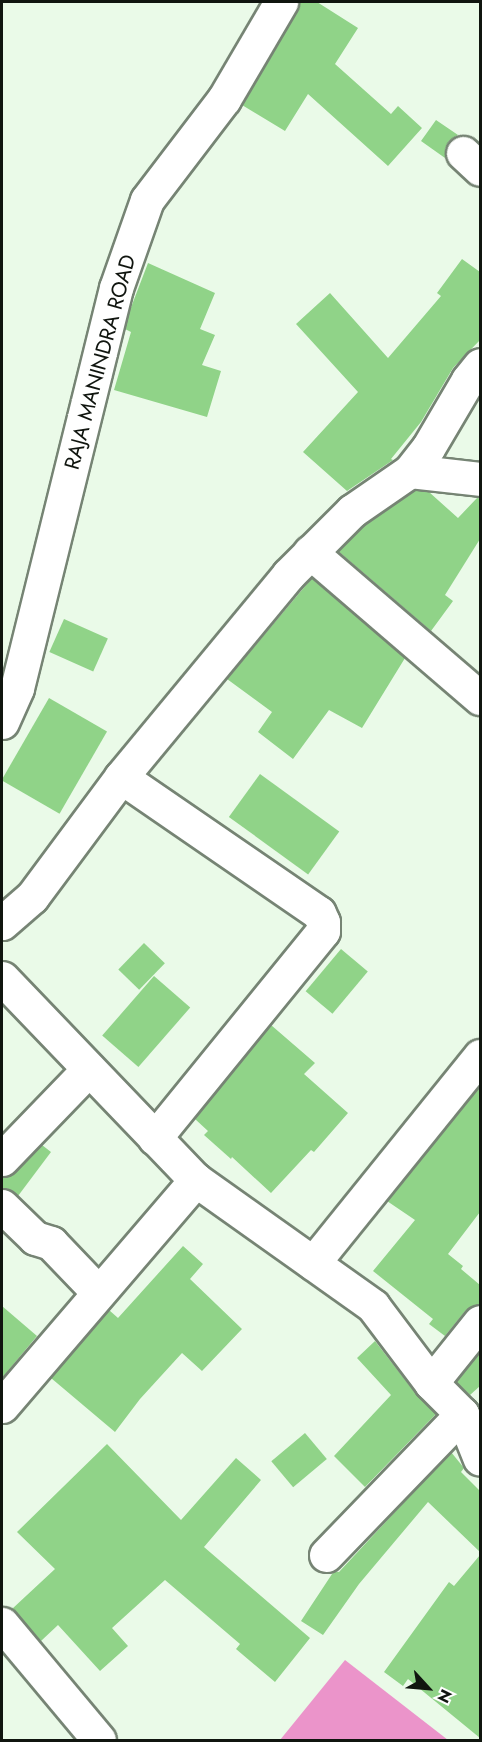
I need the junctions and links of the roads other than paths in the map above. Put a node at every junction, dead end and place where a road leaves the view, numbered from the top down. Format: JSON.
{"nodes":[{"id":1,"x":281,"y":2,"type":"edge"},
{"id":2,"x":480,"y":365,"type":"edge"},
{"id":3,"x":410,"y":471,"type":"junction"},
{"id":4,"x":480,"y":479,"type":"edge"},
{"id":5,"x":310,"y":552,"type":"junction"},
{"id":6,"x":480,"y":698,"type":"edge"},
{"id":7,"x":2,"y":722,"type":"edge"},
{"id":8,"x":121,"y":777,"type":"junction"},
{"id":9,"x":2,"y":924,"type":"edge"},
{"id":10,"x":2,"y":978,"type":"edge"},
{"id":11,"x":480,"y":1056,"type":"edge"},
{"id":12,"x":89,"y":1069,"type":"junction"},
{"id":13,"x":155,"y":1138,"type":"junction"},
{"id":14,"x":2,"y":1159,"type":"edge"},
{"id":15,"x":196,"y":1180,"type":"junction"},
{"id":16,"x":2,"y":1206,"type":"edge"},
{"id":17,"x":313,"y":1263,"type":"junction"},
{"id":18,"x":98,"y":1292,"type":"junction"},
{"id":19,"x":480,"y":1322,"type":"edge"},
{"id":20,"x":431,"y":1383,"type":"junction"},
{"id":21,"x":2,"y":1406,"type":"edge"},
{"id":22,"x":462,"y":1414,"type":"junction"},
{"id":23,"x":480,"y":1459,"type":"edge"},
{"id":24,"x":326,"y":1555,"type":"dead end"},
{"id":25,"x":2,"y":1624,"type":"edge"},
{"id":26,"x":99,"y":1740,"type":"edge"}],
"edges":[{"from":1,"to":7,"type":"street","name":"RAJA MANINDRA ROAD"},
{"from":2,"to":3,"type":"street"},
{"from":3,"to":4,"type":"street"},
{"from":3,"to":5,"type":"street"},
{"from":5,"to":6,"type":"street"},
{"from":5,"to":8,"type":"street"},
{"from":8,"to":9,"type":"street"},
{"from":8,"to":13,"type":"street"},
{"from":10,"to":12,"type":"street"},
{"from":11,"to":17,"type":"street"},
{"from":12,"to":13,"type":"street"},
{"from":12,"to":14,"type":"street"},
{"from":13,"to":15,"type":"street"},
{"from":15,"to":17,"type":"street"},
{"from":15,"to":18,"type":"street"},
{"from":16,"to":18,"type":"street"},
{"from":17,"to":20,"type":"street"},
{"from":18,"to":21,"type":"street"},
{"from":19,"to":20,"type":"street"},
{"from":20,"to":22,"type":"street"},
{"from":22,"to":23,"type":"street"},
{"from":22,"to":24,"type":"street"},
{"from":25,"to":26,"type":"street"}]}
